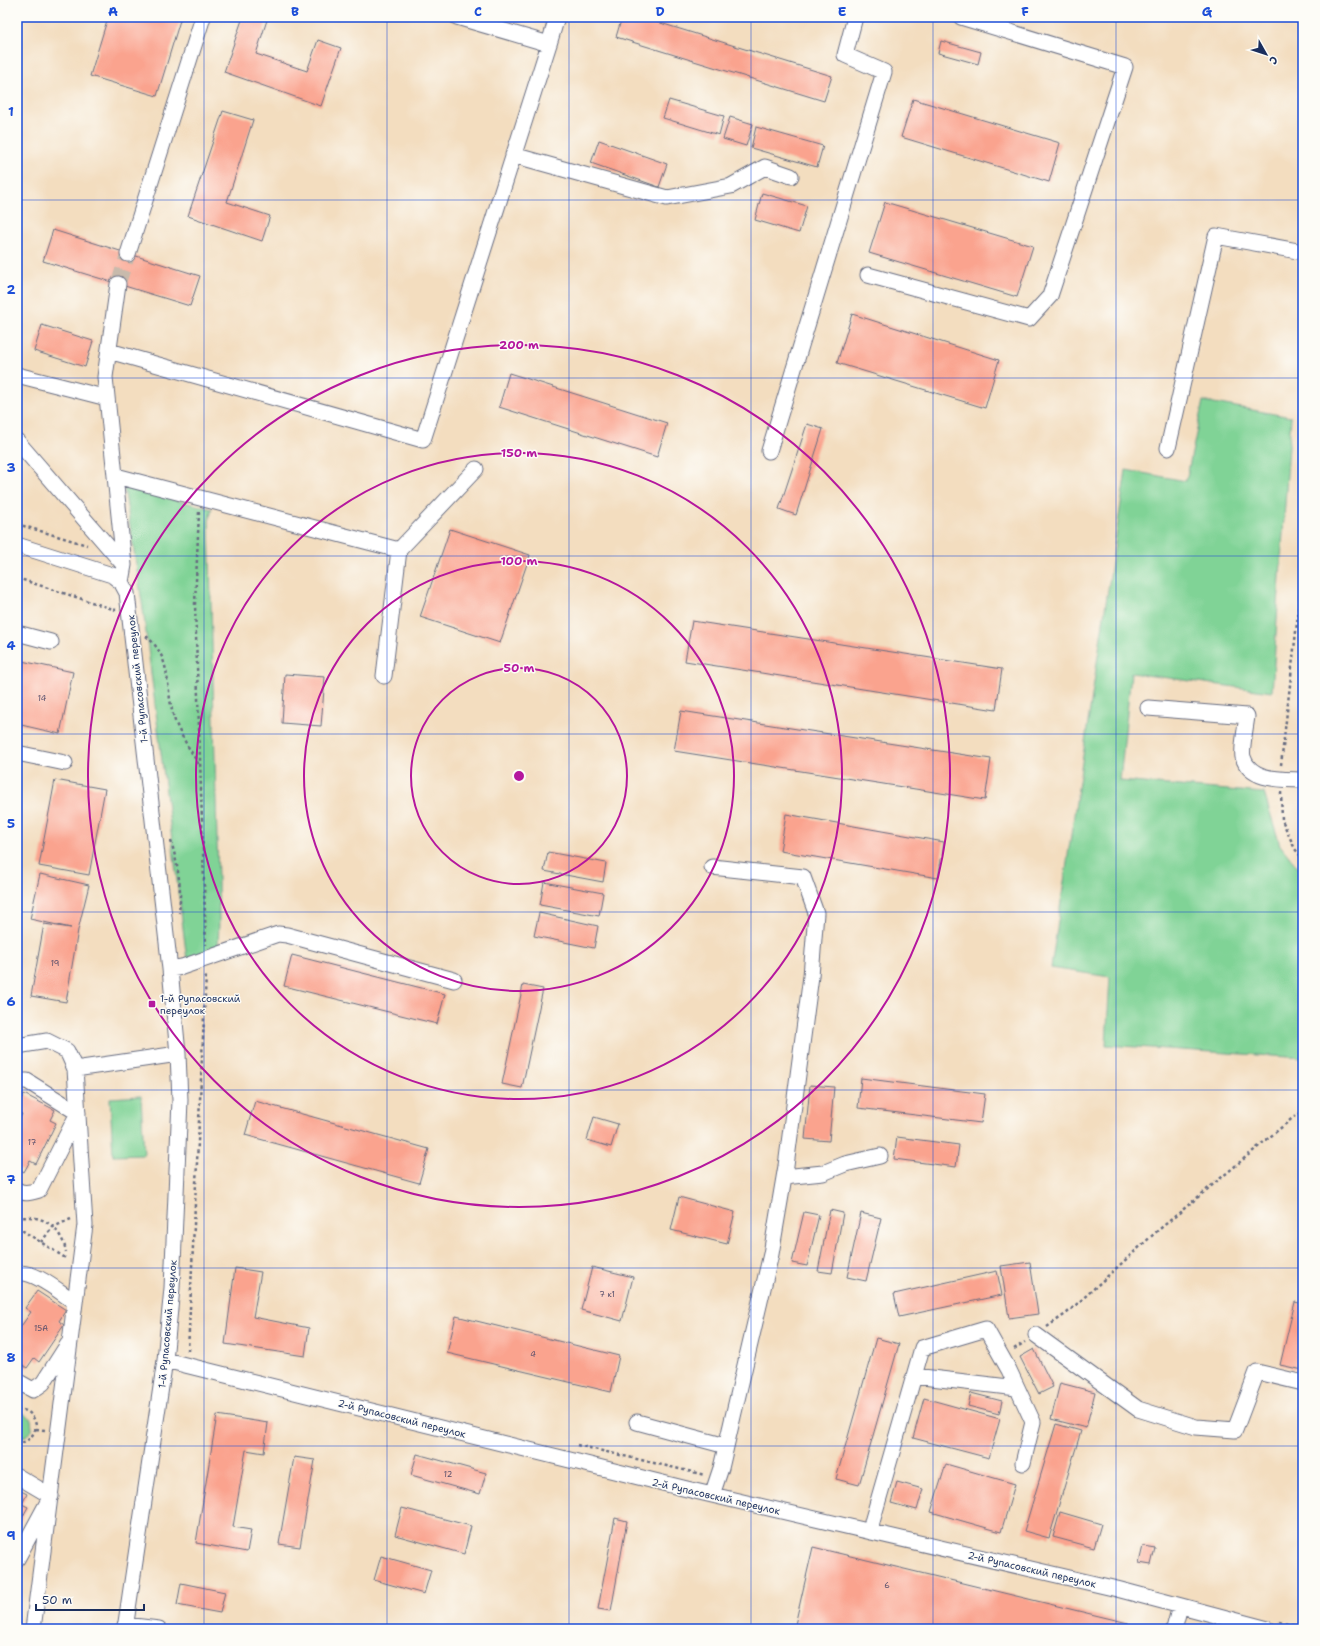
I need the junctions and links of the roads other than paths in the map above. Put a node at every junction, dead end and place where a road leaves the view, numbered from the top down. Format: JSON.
{"nodes":[{"id":1,"x":203,"y":17,"type":"edge"},
{"id":2,"x":457,"y":17,"type":"edge"},
{"id":3,"x":557,"y":17,"type":"edge"},
{"id":4,"x":855,"y":17,"type":"edge"},
{"id":5,"x":960,"y":17,"type":"edge"},
{"id":6,"x":549,"y":44,"type":"junction"},
{"id":7,"x":514,"y":155,"type":"junction"},
{"id":8,"x":791,"y":176,"type":"dead end"},
{"id":9,"x":1303,"y":252,"type":"edge"},
{"id":10,"x":128,"y":254,"type":"tunnel mouth"},
{"id":11,"x":868,"y":275,"type":"dead end"},
{"id":12,"x":118,"y":284,"type":"tunnel mouth"},
{"id":13,"x":109,"y":351,"type":"junction"},
{"id":14,"x":17,"y":375,"type":"edge"},
{"id":15,"x":107,"y":398,"type":"junction"},
{"id":16,"x":17,"y":441,"type":"edge"},
{"id":17,"x":1168,"y":448,"type":"dead end"},
{"id":18,"x":769,"y":451,"type":"dead end"},
{"id":19,"x":476,"y":469,"type":"dead end"},
{"id":20,"x":116,"y":476,"type":"junction"},
{"id":21,"x":17,"y":545,"type":"edge"},
{"id":22,"x":399,"y":550,"type":"junction"},
{"id":23,"x":124,"y":564,"type":"junction"},
{"id":24,"x":121,"y":582,"type":"junction"},
{"id":25,"x":17,"y":633,"type":"edge"},
{"id":26,"x":51,"y":642,"type":"dead end"},
{"id":27,"x":384,"y":676,"type":"dead end"},
{"id":28,"x":1148,"y":708,"type":"dead end"},
{"id":29,"x":17,"y":752,"type":"edge"},
{"id":30,"x":65,"y":763,"type":"dead end"},
{"id":31,"x":1303,"y":780,"type":"edge"},
{"id":32,"x":712,"y":867,"type":"dead end"},
{"id":33,"x":170,"y":969,"type":"junction"},
{"id":34,"x":454,"y":980,"type":"dead end"},
{"id":35,"x":17,"y":1046,"type":"edge"},
{"id":36,"x":178,"y":1054,"type":"junction"},
{"id":37,"x":75,"y":1069,"type":"junction"},
{"id":38,"x":17,"y":1081,"type":"edge"},
{"id":39,"x":78,"y":1113,"type":"junction"},
{"id":40,"x":880,"y":1156,"type":"dead end"},
{"id":41,"x":784,"y":1178,"type":"junction"},
{"id":42,"x":17,"y":1190,"type":"edge"},
{"id":43,"x":17,"y":1274,"type":"edge"},
{"id":44,"x":75,"y":1302,"type":"junction"},
{"id":45,"x":1036,"y":1335,"type":"road end"},
{"id":46,"x":70,"y":1340,"type":"junction"},
{"id":47,"x":165,"y":1360,"type":"junction"},
{"id":48,"x":914,"y":1376,"type":"junction"},
{"id":49,"x":17,"y":1381,"type":"edge"},
{"id":50,"x":1303,"y":1383,"type":"edge"},
{"id":51,"x":1017,"y":1388,"type":"junction"},
{"id":52,"x":637,"y":1422,"type":"dead end"},
{"id":53,"x":726,"y":1446,"type":"junction"},
{"id":54,"x":1023,"y":1463,"type":"dead end"},
{"id":55,"x":17,"y":1476,"type":"edge"},
{"id":56,"x":712,"y":1495,"type":"junction"},
{"id":57,"x":51,"y":1496,"type":"junction"},
{"id":58,"x":871,"y":1532,"type":"junction"},
{"id":59,"x":17,"y":1559,"type":"edge"},
{"id":60,"x":1180,"y":1606,"type":"junction"},
{"id":61,"x":1262,"y":1626,"type":"edge"},
{"id":62,"x":125,"y":1627,"type":"edge"},
{"id":63,"x":33,"y":1629,"type":"edge"},
{"id":64,"x":159,"y":1629,"type":"edge"},
{"id":65,"x":1174,"y":1629,"type":"edge"}],
"edges":[{"from":1,"to":10,"type":"street"},
{"from":2,"to":6,"type":"street"},
{"from":3,"to":6,"type":"street"},
{"from":4,"to":18,"type":"street"},
{"from":5,"to":11,"type":"street"},
{"from":6,"to":7,"type":"street"},
{"from":7,"to":8,"type":"street"},
{"from":7,"to":13,"type":"street"},
{"from":9,"to":17,"type":"street"},
{"from":12,"to":13,"type":"street"},
{"from":13,"to":15,"type":"street"},
{"from":14,"to":15,"type":"street"},
{"from":15,"to":20,"type":"street"},
{"from":16,"to":23,"type":"street"},
{"from":19,"to":22,"type":"street"},
{"from":20,"to":22,"type":"street"},
{"from":20,"to":23,"type":"street"},
{"from":21,"to":24,"type":"street"},
{"from":22,"to":27,"type":"street"},
{"from":23,"to":24,"type":"street"},
{"from":24,"to":33,"type":"street","name":"1-й Рупасовский переулок"},
{"from":25,"to":26,"type":"street"},
{"from":28,"to":31,"type":"street"},
{"from":29,"to":30,"type":"street"},
{"from":32,"to":41,"type":"street"},
{"from":33,"to":34,"type":"street"},
{"from":33,"to":36,"type":"street","name":"1-й Рупасовский переулок"},
{"from":35,"to":37,"type":"street"},
{"from":36,"to":37,"type":"street"},
{"from":36,"to":47,"type":"street","name":"1-й Рупасовский переулок"},
{"from":37,"to":39,"type":"street"},
{"from":38,"to":39,"type":"street"},
{"from":39,"to":42,"type":"street"},
{"from":39,"to":44,"type":"street"},
{"from":40,"to":41,"type":"street"},
{"from":41,"to":53,"type":"street"},
{"from":43,"to":44,"type":"street"},
{"from":44,"to":46,"type":"street"},
{"from":45,"to":50,"type":"street"},
{"from":46,"to":49,"type":"street"},
{"from":46,"to":57,"type":"street"},
{"from":47,"to":56,"type":"street","name":"2-й Рупасовский переулок"},
{"from":47,"to":62,"type":"street","name":"1-й Рупасовский переулок"},
{"from":48,"to":51,"type":"street"},
{"from":48,"to":51,"type":"street"},
{"from":48,"to":58,"type":"street"},
{"from":51,"to":54,"type":"street"},
{"from":52,"to":53,"type":"street"},
{"from":53,"to":56,"type":"street"},
{"from":55,"to":57,"type":"street"},
{"from":56,"to":58,"type":"street","name":"2-й Рупасовский переулок"},
{"from":57,"to":59,"type":"street"},
{"from":57,"to":63,"type":"street"},
{"from":58,"to":60,"type":"street","name":"2-й Рупасовский переулок"},
{"from":60,"to":61,"type":"street","name":"2-й Рупасовский переулок"},
{"from":60,"to":65,"type":"street"},
{"from":62,"to":64,"type":"street"}]}
